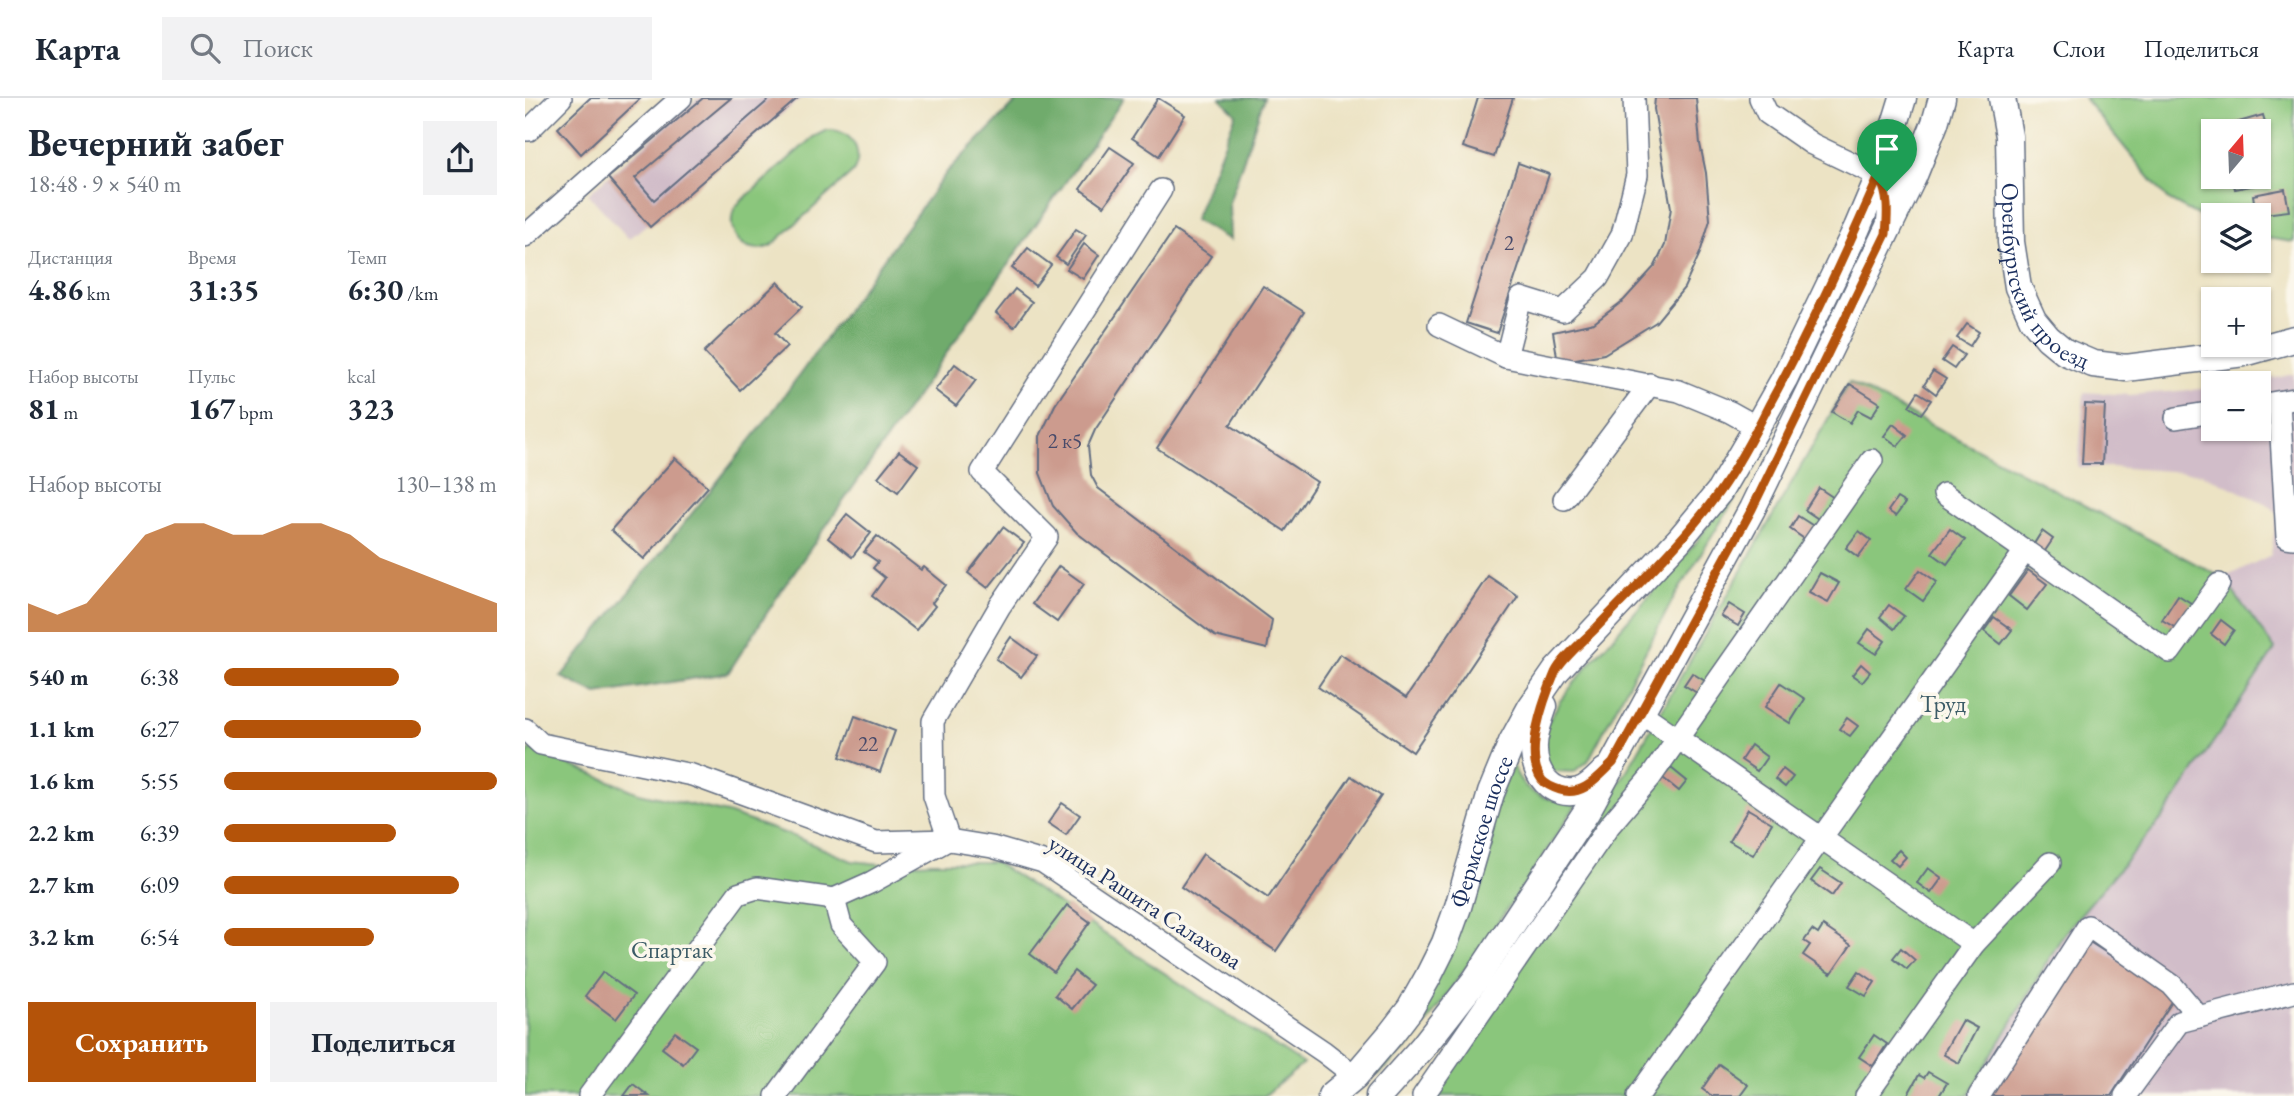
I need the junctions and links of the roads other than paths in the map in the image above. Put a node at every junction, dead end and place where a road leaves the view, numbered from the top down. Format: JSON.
{"nodes":[{"id":1,"x":561,"y":98,"type":"edge"},
{"id":2,"x":681,"y":98,"type":"edge"},
{"id":3,"x":1634,"y":98,"type":"edge"},
{"id":4,"x":1760,"y":98,"type":"edge"},
{"id":5,"x":1903,"y":98,"type":"edge"},
{"id":6,"x":1952,"y":98,"type":"edge"},
{"id":7,"x":2002,"y":98,"type":"edge"},
{"id":8,"x":1938,"y":111,"type":"edge"},
{"id":9,"x":525,"y":130,"type":"edge"},
{"id":10,"x":1879,"y":176,"type":"junction"},
{"id":11,"x":1161,"y":190,"type":"dead end"},
{"id":12,"x":1886,"y":234,"type":"junction"},
{"id":13,"x":525,"y":236,"type":"edge"},
{"id":14,"x":1439,"y":325,"type":"dead end"},
{"id":15,"x":2294,"y":338,"type":"edge"},
{"id":16,"x":1506,"y":357,"type":"junction"},
{"id":17,"x":1650,"y":384,"type":"junction"},
{"id":18,"x":2277,"y":402,"type":"edge"},
{"id":19,"x":2201,"y":414,"type":"edge"},
{"id":20,"x":2176,"y":418,"type":"dead end"},
{"id":21,"x":1758,"y":427,"type":"junction"},
{"id":22,"x":1872,"y":460,"type":"dead end"},
{"id":23,"x":1944,"y":494,"type":"dead end"},
{"id":24,"x":1564,"y":499,"type":"dead end"},
{"id":25,"x":2294,"y":538,"type":"edge"},
{"id":26,"x":2025,"y":551,"type":"junction"},
{"id":27,"x":2219,"y":584,"type":"dead end"},
{"id":28,"x":1556,"y":671,"type":"junction"},
{"id":29,"x":1641,"y":713,"type":"junction"},
{"id":30,"x":525,"y":729,"type":"edge"},
{"id":31,"x":1678,"y":738,"type":"junction"},
{"id":32,"x":1613,"y":763,"type":"junction"},
{"id":33,"x":1821,"y":838,"type":"junction"},
{"id":34,"x":949,"y":839,"type":"junction"},
{"id":35,"x":2050,"y":863,"type":"dead end"},
{"id":36,"x":834,"y":899,"type":"junction"},
{"id":37,"x":1974,"y":944,"type":"junction"},
{"id":38,"x":2294,"y":992,"type":"edge"},
{"id":39,"x":2199,"y":1017,"type":"junction"},
{"id":40,"x":1355,"y":1076,"type":"junction"},
{"id":41,"x":589,"y":1096,"type":"edge"},
{"id":42,"x":776,"y":1096,"type":"edge"},
{"id":43,"x":1331,"y":1096,"type":"edge"},
{"id":44,"x":1379,"y":1096,"type":"edge"},
{"id":45,"x":1423,"y":1096,"type":"edge"},
{"id":46,"x":1638,"y":1096,"type":"edge"},
{"id":47,"x":1866,"y":1096,"type":"edge"},
{"id":48,"x":1979,"y":1096,"type":"edge"},
{"id":49,"x":2125,"y":1096,"type":"edge"}],
"edges":[{"from":1,"to":9,"type":"street"},
{"from":2,"to":13,"type":"street"},
{"from":3,"to":16,"type":"street"},
{"from":4,"to":10,"type":"street"},
{"from":5,"to":10,"type":"main road","name":"Фермское шоссе"},
{"from":6,"to":8,"type":"main road"},
{"from":7,"to":15,"type":"main road","name":"Оренбургский проезд"},
{"from":8,"to":12,"type":"main road"},
{"from":10,"to":12,"type":"street"},
{"from":10,"to":21,"type":"main road","name":"Фермское шоссе"},
{"from":11,"to":34,"type":"street"},
{"from":12,"to":29,"type":"main road"},
{"from":14,"to":16,"type":"street"},
{"from":16,"to":17,"type":"street"},
{"from":17,"to":21,"type":"street"},
{"from":17,"to":24,"type":"street"},
{"from":18,"to":25,"type":"street"},
{"from":19,"to":20,"type":"street"},
{"from":21,"to":28,"type":"main road","name":"Фермское шоссе"},
{"from":22,"to":31,"type":"street"},
{"from":23,"to":26,"type":"street"},
{"from":26,"to":27,"type":"street"},
{"from":26,"to":33,"type":"street"},
{"from":28,"to":32,"type":"main road"},
{"from":28,"to":40,"type":"main road","name":"Фермское шоссе"},
{"from":29,"to":31,"type":"street"},
{"from":29,"to":32,"type":"main road"},
{"from":30,"to":34,"type":"street","name":"улица Рашита Салахова"},
{"from":31,"to":33,"type":"street"},
{"from":31,"to":45,"type":"street"},
{"from":32,"to":44,"type":"main road"},
{"from":33,"to":37,"type":"street"},
{"from":33,"to":46,"type":"street"},
{"from":34,"to":36,"type":"street"},
{"from":34,"to":40,"type":"street","name":"улица Рашита Салахова"},
{"from":35,"to":37,"type":"street"},
{"from":36,"to":41,"type":"street"},
{"from":36,"to":42,"type":"street"},
{"from":37,"to":47,"type":"street"},
{"from":38,"to":39,"type":"street"},
{"from":39,"to":48,"type":"street"},
{"from":39,"to":49,"type":"street"},
{"from":40,"to":43,"type":"main road","name":"Фермское шоссе"},
{"from":40,"to":44,"type":"main road"}]}
